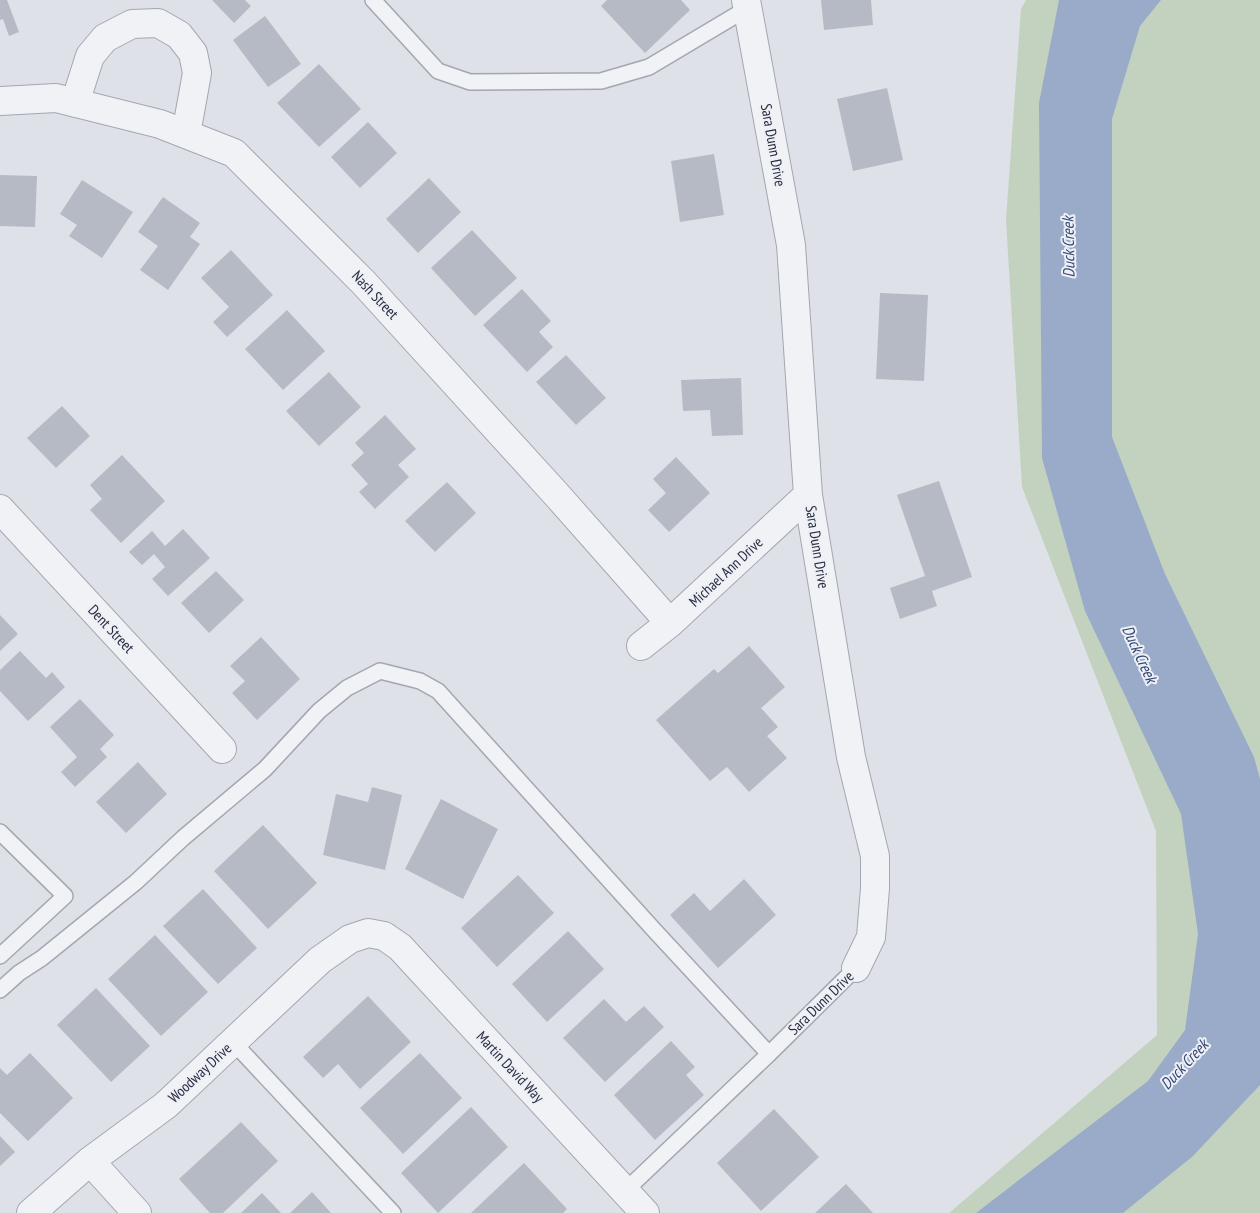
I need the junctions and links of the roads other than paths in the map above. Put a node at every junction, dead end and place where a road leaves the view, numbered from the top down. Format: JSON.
{"nodes":[{"id":1,"x":373,"y":0,"type":"edge"},
{"id":2,"x":747,"y":4,"type":"edge"},
{"id":3,"x":0,"y":101,"type":"edge"},
{"id":4,"x":75,"y":103,"type":"junction"},
{"id":5,"x":186,"y":134,"type":"junction"},
{"id":6,"x":808,"y":495,"type":"junction"},
{"id":7,"x":0,"y":509,"type":"edge"},
{"id":8,"x":670,"y":624,"type":"junction"},
{"id":9,"x":641,"y":646,"type":"dead end"},
{"id":10,"x":222,"y":749,"type":"dead end"},
{"id":11,"x":0,"y":832,"type":"edge"},
{"id":12,"x":368,"y":933,"type":"joint"},
{"id":13,"x":0,"y":956,"type":"edge"},
{"id":14,"x":856,"y":968,"type":"joint"},
{"id":15,"x":0,"y":990,"type":"edge"},
{"id":16,"x":233,"y":1042,"type":"junction"},
{"id":17,"x":769,"y":1054,"type":"junction"},
{"id":18,"x":90,"y":1161,"type":"junction"},
{"id":19,"x":625,"y":1191,"type":"junction"},
{"id":20,"x":32,"y":1213,"type":"edge"},
{"id":21,"x":137,"y":1213,"type":"edge"},
{"id":22,"x":393,"y":1213,"type":"edge"},
{"id":23,"x":645,"y":1213,"type":"edge"}],
"edges":[{"from":1,"to":2,"type":"lane"},
{"from":2,"to":6,"type":"street","name":"Sara Dunn Drive"},
{"from":3,"to":4,"type":"street","name":"Nash Street"},
{"from":4,"to":5,"type":"street","name":"Nash Street"},
{"from":4,"to":5,"type":"street"},
{"from":5,"to":8,"type":"street","name":"Nash Street"},
{"from":6,"to":8,"type":"street","name":"Michael Ann Drive"},
{"from":6,"to":14,"type":"street","name":"Sara Dunn Drive"},
{"from":7,"to":10,"type":"street","name":"Dent Street"},
{"from":8,"to":9,"type":"street","name":"Michael Ann Drive"},
{"from":11,"to":13,"type":"lane"},
{"from":12,"to":16,"type":"street","name":"Woodway Drive"},
{"from":12,"to":19,"type":"street","name":"Martin David Way"},
{"from":14,"to":17,"type":"lane","name":"Sara Dunn Drive"},
{"from":15,"to":17,"type":"lane"},
{"from":16,"to":18,"type":"street","name":"Woodway Drive"},
{"from":16,"to":22,"type":"lane"},
{"from":17,"to":19,"type":"lane","name":"Sara Dunn Drive"},
{"from":18,"to":20,"type":"street","name":"Woodway Drive"},
{"from":18,"to":21,"type":"street"},
{"from":19,"to":23,"type":"street","name":"Martin David Way"}]}
